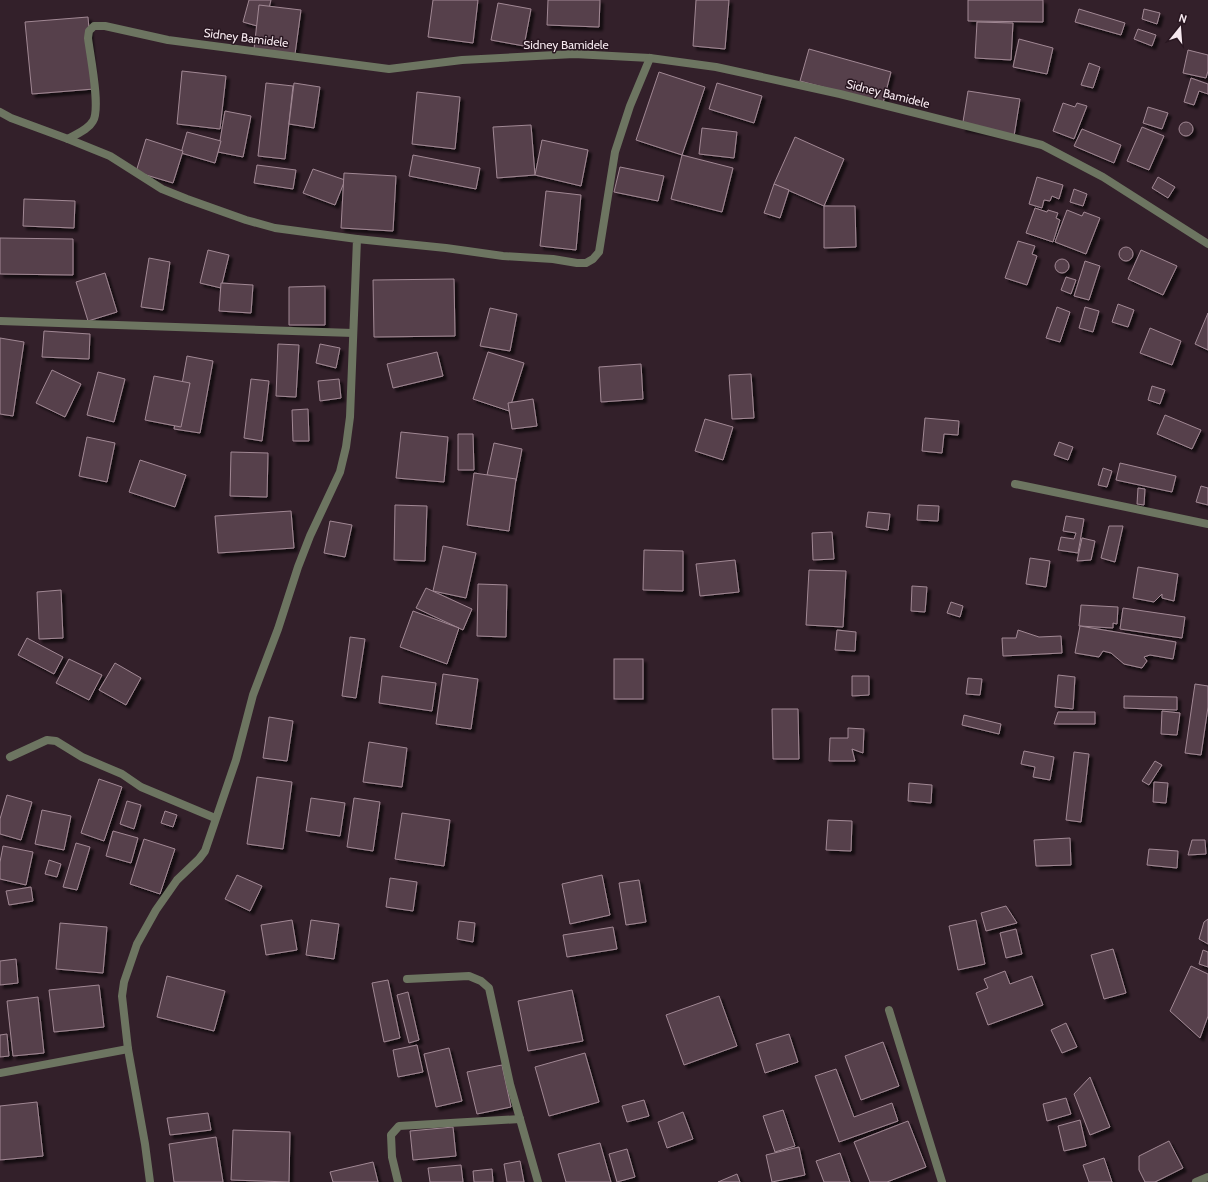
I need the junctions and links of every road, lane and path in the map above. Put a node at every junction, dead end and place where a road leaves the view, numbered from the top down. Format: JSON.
{"nodes":[{"id":1,"x":650,"y":58,"type":"junction"},
{"id":2,"x":0,"y":112,"type":"edge"},
{"id":3,"x":68,"y":139,"type":"junction"},
{"id":4,"x":357,"y":239,"type":"junction"},
{"id":5,"x":1208,"y":244,"type":"edge"},
{"id":6,"x":0,"y":321,"type":"edge"},
{"id":7,"x":353,"y":333,"type":"junction"},
{"id":8,"x":1015,"y":484,"type":"dead end"},
{"id":9,"x":1208,"y":524,"type":"edge"},
{"id":10,"x":10,"y":756,"type":"dead end"},
{"id":11,"x":215,"y":818,"type":"junction"},
{"id":12,"x":407,"y":979,"type":"dead end"},
{"id":13,"x":889,"y":1010,"type":"dead end"},
{"id":14,"x":128,"y":1049,"type":"junction"},
{"id":15,"x":0,"y":1073,"type":"edge"},
{"id":16,"x":520,"y":1119,"type":"junction"},
{"id":17,"x":1208,"y":1177,"type":"edge"},
{"id":18,"x":150,"y":1182,"type":"edge"},
{"id":19,"x":398,"y":1182,"type":"edge"},
{"id":20,"x":538,"y":1182,"type":"edge"},
{"id":21,"x":942,"y":1182,"type":"edge"},
{"id":22,"x":1196,"y":1182,"type":"edge"}],
"edges":[{"from":1,"to":3,"type":"street","name":"Sidney Bamidele"},
{"from":1,"to":4,"type":"street"},
{"from":1,"to":5,"type":"street","name":"Sidney Bamidele"},
{"from":2,"to":3,"type":"street"},
{"from":3,"to":4,"type":"street"},
{"from":4,"to":7,"type":"street"},
{"from":6,"to":7,"type":"street"},
{"from":7,"to":11,"type":"street"},
{"from":8,"to":9,"type":"street"},
{"from":10,"to":11,"type":"street"},
{"from":11,"to":14,"type":"street"},
{"from":12,"to":16,"type":"street"},
{"from":13,"to":21,"type":"street"},
{"from":14,"to":15,"type":"street"},
{"from":14,"to":18,"type":"street"},
{"from":16,"to":19,"type":"street"},
{"from":16,"to":20,"type":"street"},
{"from":17,"to":22,"type":"street"}]}
